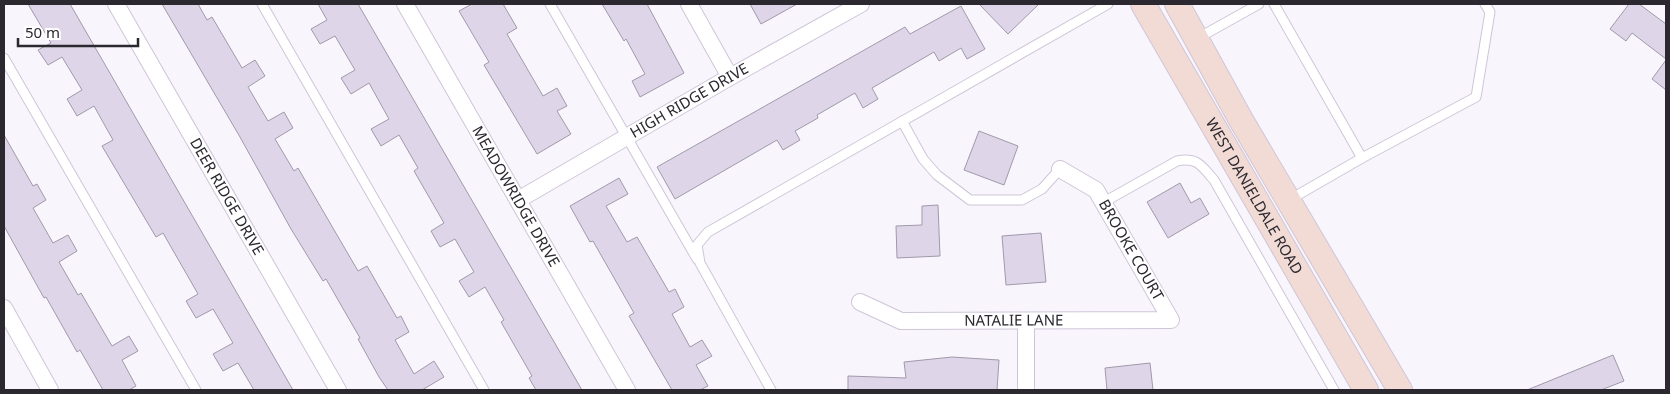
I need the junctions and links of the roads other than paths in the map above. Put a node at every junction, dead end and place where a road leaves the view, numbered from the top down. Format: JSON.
{"nodes":[{"id":1,"x":116,"y":4,"type":"edge"},
{"id":2,"x":262,"y":4,"type":"edge"},
{"id":3,"x":405,"y":4,"type":"edge"},
{"id":4,"x":550,"y":4,"type":"edge"},
{"id":5,"x":689,"y":4,"type":"edge"},
{"id":6,"x":861,"y":4,"type":"edge"},
{"id":7,"x":1108,"y":4,"type":"edge"},
{"id":8,"x":1143,"y":4,"type":"edge"},
{"id":9,"x":1259,"y":4,"type":"edge"},
{"id":10,"x":1274,"y":4,"type":"edge"},
{"id":11,"x":1488,"y":8,"type":"edge"},
{"id":12,"x":840,"y":9,"type":"edge"},
{"id":13,"x":1186,"y":21,"type":"edge"},
{"id":14,"x":1161,"y":35,"type":"junction"},
{"id":15,"x":4,"y":58,"type":"edge"},
{"id":16,"x":730,"y":77,"type":"junction"},
{"id":17,"x":902,"y":122,"type":"junction"},
{"id":18,"x":626,"y":137,"type":"junction"},
{"id":19,"x":1362,"y":158,"type":"junction"},
{"id":20,"x":1060,"y":169,"type":"joint"},
{"id":21,"x":518,"y":200,"type":"junction"},
{"id":22,"x":1288,"y":200,"type":"junction"},
{"id":23,"x":1104,"y":202,"type":"junction"},
{"id":24,"x":1264,"y":214,"type":"junction"},
{"id":25,"x":700,"y":263,"type":"junction"},
{"id":26,"x":860,"y":302,"type":"dead end"},
{"id":27,"x":4,"y":308,"type":"edge"},
{"id":28,"x":1171,"y":320,"type":"joint"},
{"id":29,"x":1026,"y":321,"type":"junction"},
{"id":30,"x":50,"y":390,"type":"edge"},
{"id":31,"x":196,"y":390,"type":"edge"},
{"id":32,"x":338,"y":390,"type":"edge"},
{"id":33,"x":484,"y":390,"type":"edge"},
{"id":34,"x":627,"y":390,"type":"edge"},
{"id":35,"x":771,"y":390,"type":"edge"},
{"id":36,"x":1026,"y":390,"type":"edge"},
{"id":37,"x":1334,"y":390,"type":"edge"},
{"id":38,"x":1366,"y":390,"type":"edge"},
{"id":39,"x":1400,"y":390,"type":"edge"}],
"edges":[{"from":1,"to":32,"type":"street","name":"DEER RIDGE DRIVE"},
{"from":2,"to":33,"type":"lane"},
{"from":3,"to":21,"type":"street","name":"MEADOWRIDGE DRIVE"},
{"from":4,"to":18,"type":"lane"},
{"from":5,"to":16,"type":"street"},
{"from":6,"to":12,"type":"street","name":"HIGH RIDGE DRIVE"},
{"from":7,"to":17,"type":"lane"},
{"from":8,"to":14,"type":"main road","name":"WEST DANIELDALE ROAD"},
{"from":9,"to":13,"type":"lane"},
{"from":10,"to":19,"type":"lane"},
{"from":11,"to":19,"type":"lane"},
{"from":12,"to":16,"type":"street","name":"HIGH RIDGE DRIVE"},
{"from":13,"to":14,"type":"main road"},
{"from":13,"to":22,"type":"main road","name":"WEST DANIELDALE ROAD"},
{"from":14,"to":24,"type":"main road","name":"WEST DANIELDALE ROAD"},
{"from":15,"to":31,"type":"lane"},
{"from":16,"to":18,"type":"street","name":"HIGH RIDGE DRIVE"},
{"from":17,"to":20,"type":"lane"},
{"from":17,"to":25,"type":"lane"},
{"from":18,"to":21,"type":"street","name":"HIGH RIDGE DRIVE"},
{"from":18,"to":25,"type":"lane"},
{"from":19,"to":22,"type":"lane"},
{"from":20,"to":23,"type":"street","name":"BROOKE COURT"},
{"from":21,"to":34,"type":"street","name":"MEADOWRIDGE DRIVE"},
{"from":22,"to":24,"type":"main road"},
{"from":22,"to":39,"type":"main road","name":"WEST DANIELDALE ROAD"},
{"from":23,"to":28,"type":"street","name":"BROOKE COURT"},
{"from":23,"to":37,"type":"lane"},
{"from":24,"to":38,"type":"main road","name":"WEST DANIELDALE ROAD"},
{"from":25,"to":35,"type":"lane"},
{"from":26,"to":29,"type":"street","name":"NATALIE LANE"},
{"from":27,"to":30,"type":"street"},
{"from":28,"to":29,"type":"street","name":"NATALIE LANE"},
{"from":29,"to":36,"type":"street"}]}
